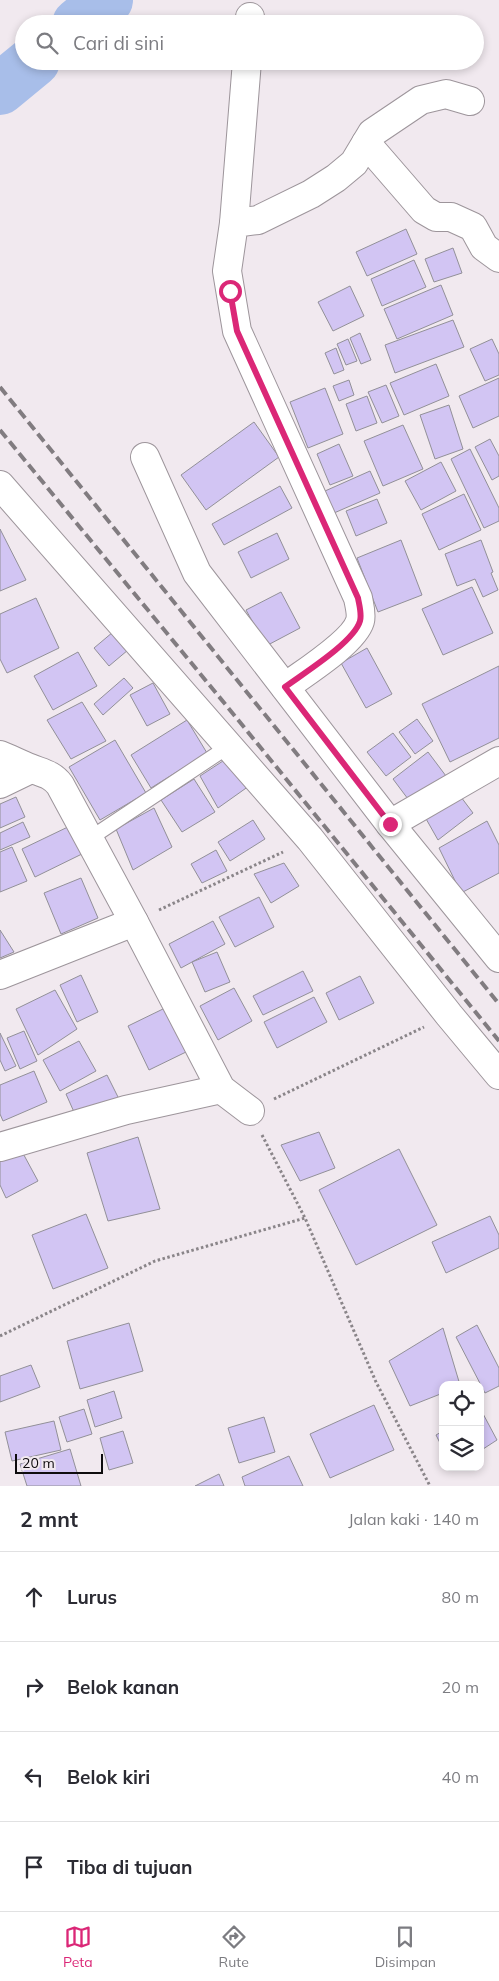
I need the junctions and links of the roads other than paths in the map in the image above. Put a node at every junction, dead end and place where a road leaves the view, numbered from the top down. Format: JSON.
{"nodes":[{"id":1,"x":246,"y":70,"type":"edge"},
{"id":2,"x":470,"y":101,"type":"dead end"},
{"id":3,"x":366,"y":143,"type":"junction"},
{"id":4,"x":234,"y":222,"type":"junction"},
{"id":5,"x":499,"y":258,"type":"edge"},
{"id":6,"x":145,"y":457,"type":"dead end"},
{"id":7,"x":0,"y":485,"type":"edge"},
{"id":8,"x":285,"y":687,"type":"junction"},
{"id":9,"x":229,"y":746,"type":"junction"},
{"id":10,"x":0,"y":755,"type":"edge"},
{"id":11,"x":499,"y":761,"type":"edge"},
{"id":12,"x":31,"y":769,"type":"junction"},
{"id":13,"x":0,"y":784,"type":"edge"},
{"id":14,"x":390,"y":824,"type":"junction"},
{"id":15,"x":89,"y":839,"type":"junction"},
{"id":16,"x":134,"y":922,"type":"junction"},
{"id":17,"x":499,"y":958,"type":"edge"},
{"id":18,"x":0,"y":975,"type":"edge"},
{"id":19,"x":499,"y":1075,"type":"edge"},
{"id":20,"x":221,"y":1089,"type":"junction"},
{"id":21,"x":250,"y":1111,"type":"road end"},
{"id":22,"x":0,"y":1147,"type":"edge"}],
"edges":[{"from":1,"to":4,"type":"street"},
{"from":2,"to":3,"type":"street"},
{"from":3,"to":4,"type":"street"},
{"from":3,"to":5,"type":"street"},
{"from":4,"to":8,"type":"street"},
{"from":6,"to":8,"type":"street"},
{"from":7,"to":9,"type":"street"},
{"from":8,"to":14,"type":"street"},
{"from":9,"to":15,"type":"lane"},
{"from":9,"to":19,"type":"street"},
{"from":10,"to":12,"type":"street"},
{"from":11,"to":14,"type":"street"},
{"from":12,"to":13,"type":"street"},
{"from":12,"to":15,"type":"street"},
{"from":14,"to":17,"type":"street"},
{"from":15,"to":16,"type":"street"},
{"from":16,"to":18,"type":"street"},
{"from":16,"to":20,"type":"street"},
{"from":20,"to":21,"type":"street"},
{"from":20,"to":22,"type":"street"}]}
